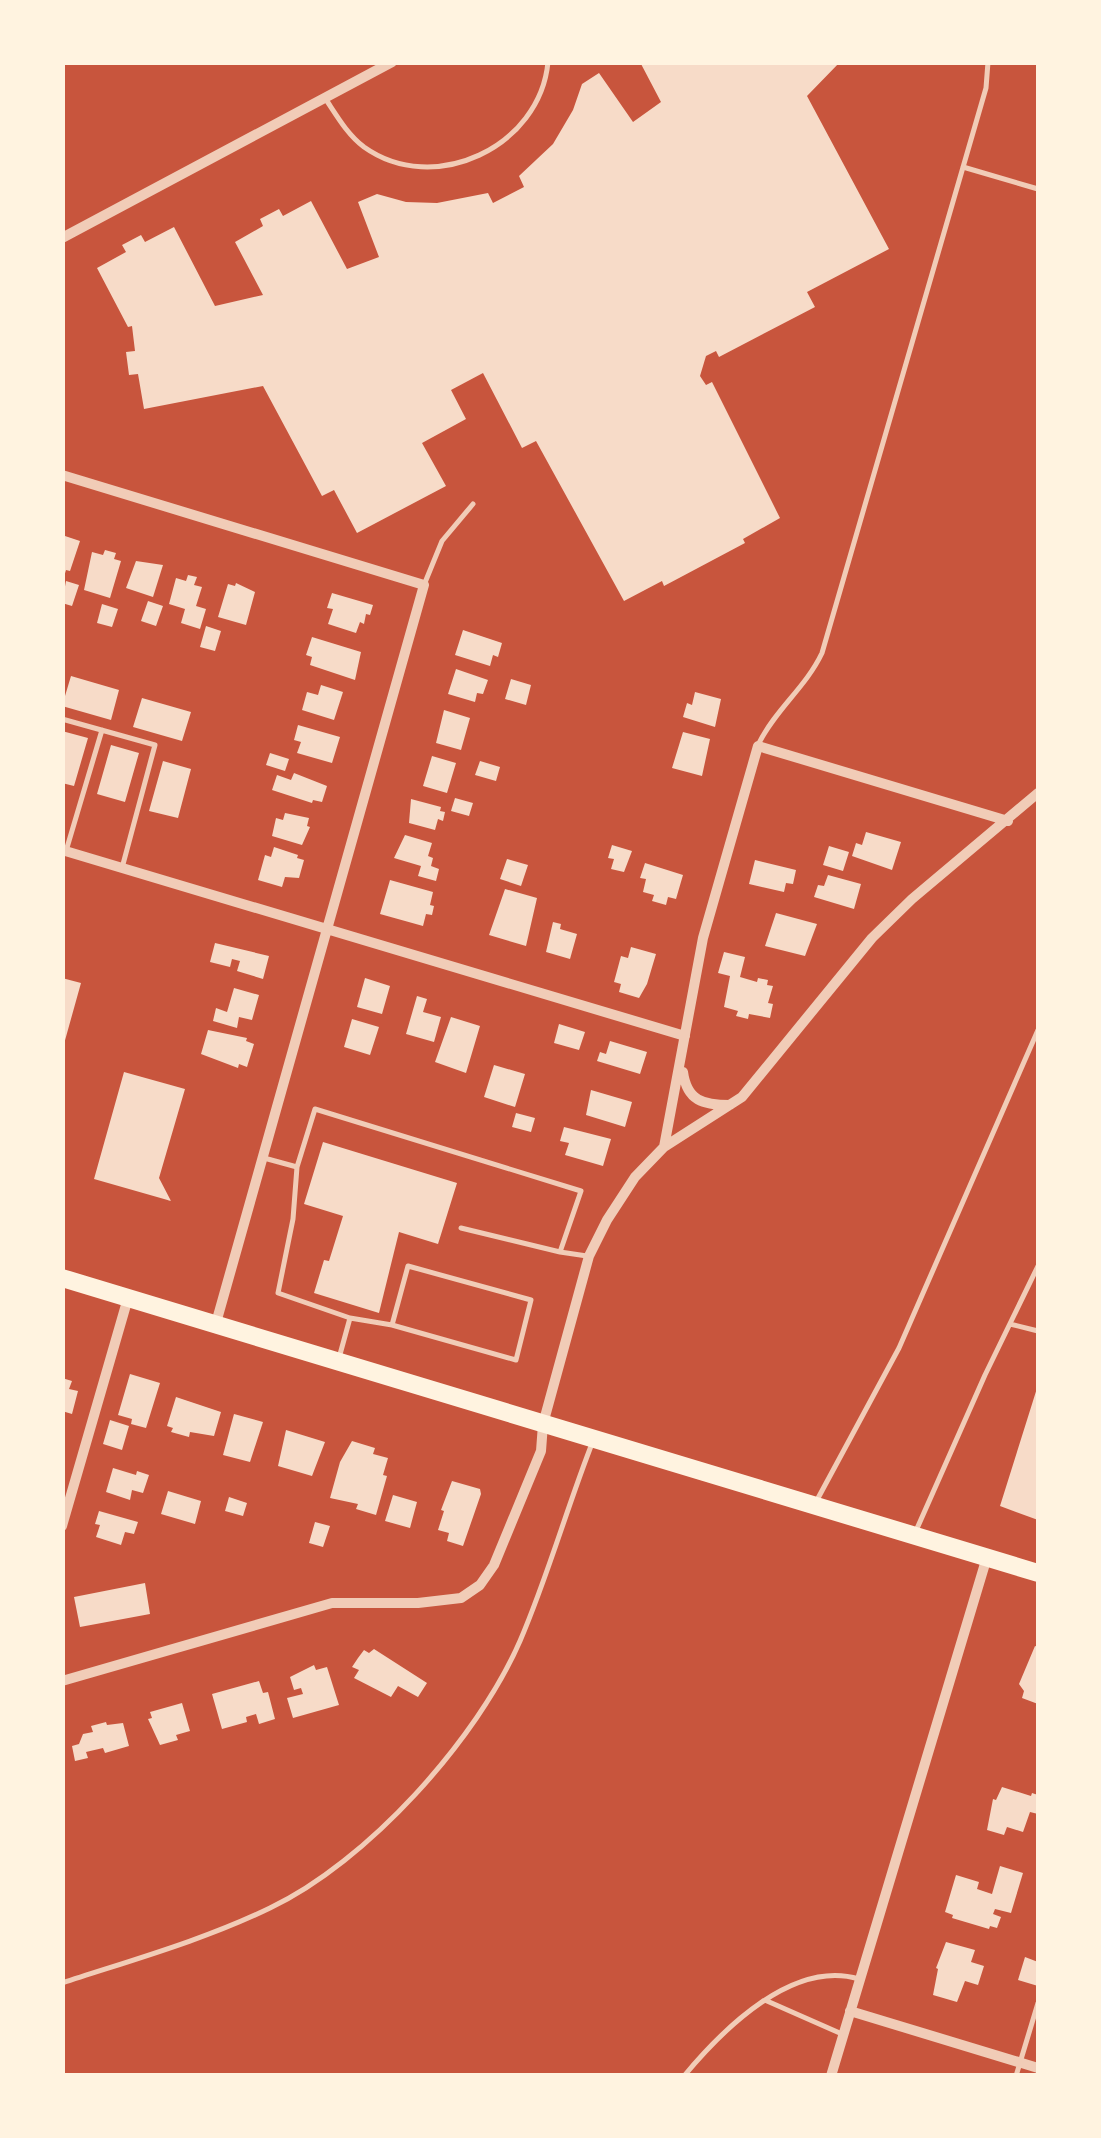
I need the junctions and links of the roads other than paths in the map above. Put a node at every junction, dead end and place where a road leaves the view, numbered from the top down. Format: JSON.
{"nodes":[{"id":1,"x":392,"y":62,"type":"edge"},
{"id":2,"x":548,"y":62,"type":"edge"},
{"id":3,"x":988,"y":62,"type":"edge"},
{"id":4,"x":325,"y":98,"type":"junction"},
{"id":5,"x":963,"y":167,"type":"junction"},
{"id":6,"x":1038,"y":189,"type":"edge"},
{"id":7,"x":62,"y":238,"type":"edge"},
{"id":8,"x":62,"y":475,"type":"edge"},
{"id":9,"x":473,"y":504,"type":"dead end"},
{"id":10,"x":424,"y":585,"type":"junction"},
{"id":11,"x":62,"y":719,"type":"edge"},
{"id":12,"x":102,"y":730,"type":"junction"},
{"id":13,"x":758,"y":746,"type":"junction"},
{"id":14,"x":1038,"y":792,"type":"edge"},
{"id":15,"x":1008,"y":820,"type":"junction"},
{"id":16,"x":64,"y":850,"type":"edge"},
{"id":17,"x":122,"y":868,"type":"junction"},
{"id":18,"x":326,"y":928,"type":"junction"},
{"id":19,"x":1038,"y":1030,"type":"edge"},
{"id":20,"x":685,"y":1036,"type":"junction"},
{"id":21,"x":681,"y":1057,"type":"junction"},
{"id":22,"x":732,"y":1105,"type":"junction"},
{"id":23,"x":664,"y":1147,"type":"junction"},
{"id":24,"x":263,"y":1157,"type":"junction"},
{"id":25,"x":296,"y":1167,"type":"junction"},
{"id":26,"x":461,"y":1228,"type":"dead end"},
{"id":27,"x":560,"y":1252,"type":"junction"},
{"id":28,"x":589,"y":1256,"type":"junction"},
{"id":29,"x":1038,"y":1266,"type":"edge"},
{"id":30,"x":62,"y":1278,"type":"edge"},
{"id":31,"x":128,"y":1298,"type":"junction"},
{"id":32,"x":350,"y":1318,"type":"junction"},
{"id":33,"x":216,"y":1324,"type":"junction"},
{"id":34,"x":1010,"y":1324,"type":"junction"},
{"id":35,"x":392,"y":1326,"type":"junction"},
{"id":36,"x":1038,"y":1332,"type":"edge"},
{"id":37,"x":338,"y":1361,"type":"junction"},
{"id":38,"x":543,"y":1424,"type":"junction"},
{"id":39,"x":594,"y":1438,"type":"junction"},
{"id":40,"x":814,"y":1507,"type":"junction"},
{"id":41,"x":62,"y":1526,"type":"edge"},
{"id":42,"x":914,"y":1536,"type":"junction"},
{"id":43,"x":987,"y":1557,"type":"junction"},
{"id":44,"x":1038,"y":1573,"type":"edge"},
{"id":45,"x":62,"y":1681,"type":"edge"},
{"id":46,"x":860,"y":1980,"type":"junction"},
{"id":47,"x":62,"y":1983,"type":"edge"},
{"id":48,"x":768,"y":2001,"type":"junction"},
{"id":49,"x":1038,"y":2003,"type":"edge"},
{"id":50,"x":850,"y":2012,"type":"junction"},
{"id":51,"x":843,"y":2034,"type":"junction"},
{"id":52,"x":1020,"y":2062,"type":"junction"},
{"id":53,"x":1038,"y":2068,"type":"edge"},
{"id":54,"x":684,"y":2076,"type":"edge"},
{"id":55,"x":830,"y":2076,"type":"edge"},
{"id":56,"x":1016,"y":2076,"type":"edge"}],
"edges":[{"from":1,"to":4,"type":"street"},
{"from":2,"to":4,"type":"lane"},
{"from":3,"to":5,"type":"lane"},
{"from":4,"to":7,"type":"street"},
{"from":5,"to":6,"type":"lane"},
{"from":5,"to":13,"type":"lane"},
{"from":8,"to":10,"type":"street"},
{"from":9,"to":10,"type":"lane"},
{"from":10,"to":18,"type":"street"},
{"from":11,"to":12,"type":"lane"},
{"from":12,"to":16,"type":"lane"},
{"from":12,"to":17,"type":"lane"},
{"from":13,"to":15,"type":"street"},
{"from":13,"to":20,"type":"street"},
{"from":14,"to":15,"type":"street"},
{"from":15,"to":22,"type":"street"},
{"from":16,"to":17,"type":"street"},
{"from":17,"to":18,"type":"street"},
{"from":18,"to":20,"type":"street"},
{"from":18,"to":24,"type":"street"},
{"from":19,"to":40,"type":"lane"},
{"from":20,"to":21,"type":"street"},
{"from":21,"to":22,"type":"street"},
{"from":21,"to":23,"type":"street"},
{"from":22,"to":23,"type":"street"},
{"from":23,"to":28,"type":"street"},
{"from":24,"to":25,"type":"lane"},
{"from":24,"to":33,"type":"street"},
{"from":25,"to":27,"type":"lane"},
{"from":25,"to":32,"type":"lane"},
{"from":26,"to":27,"type":"lane"},
{"from":27,"to":28,"type":"lane"},
{"from":28,"to":38,"type":"street"},
{"from":29,"to":34,"type":"lane"},
{"from":30,"to":31,"type":"main road"},
{"from":31,"to":33,"type":"main road"},
{"from":31,"to":41,"type":"street"},
{"from":32,"to":35,"type":"lane"},
{"from":32,"to":37,"type":"lane"},
{"from":33,"to":37,"type":"main road"},
{"from":34,"to":36,"type":"lane"},
{"from":34,"to":42,"type":"lane"},
{"from":35,"to":35,"type":"lane"},
{"from":37,"to":38,"type":"main road"},
{"from":38,"to":39,"type":"main road"},
{"from":38,"to":45,"type":"street"},
{"from":39,"to":40,"type":"main road"},
{"from":39,"to":47,"type":"lane"},
{"from":40,"to":42,"type":"main road"},
{"from":42,"to":43,"type":"main road"},
{"from":43,"to":44,"type":"main road"},
{"from":43,"to":46,"type":"street"},
{"from":46,"to":48,"type":"lane"},
{"from":46,"to":50,"type":"street"},
{"from":48,"to":51,"type":"lane"},
{"from":48,"to":54,"type":"lane"},
{"from":49,"to":52,"type":"lane"},
{"from":50,"to":51,"type":"street"},
{"from":50,"to":52,"type":"street"},
{"from":51,"to":55,"type":"street"},
{"from":52,"to":53,"type":"street"},
{"from":52,"to":56,"type":"lane"}]}
